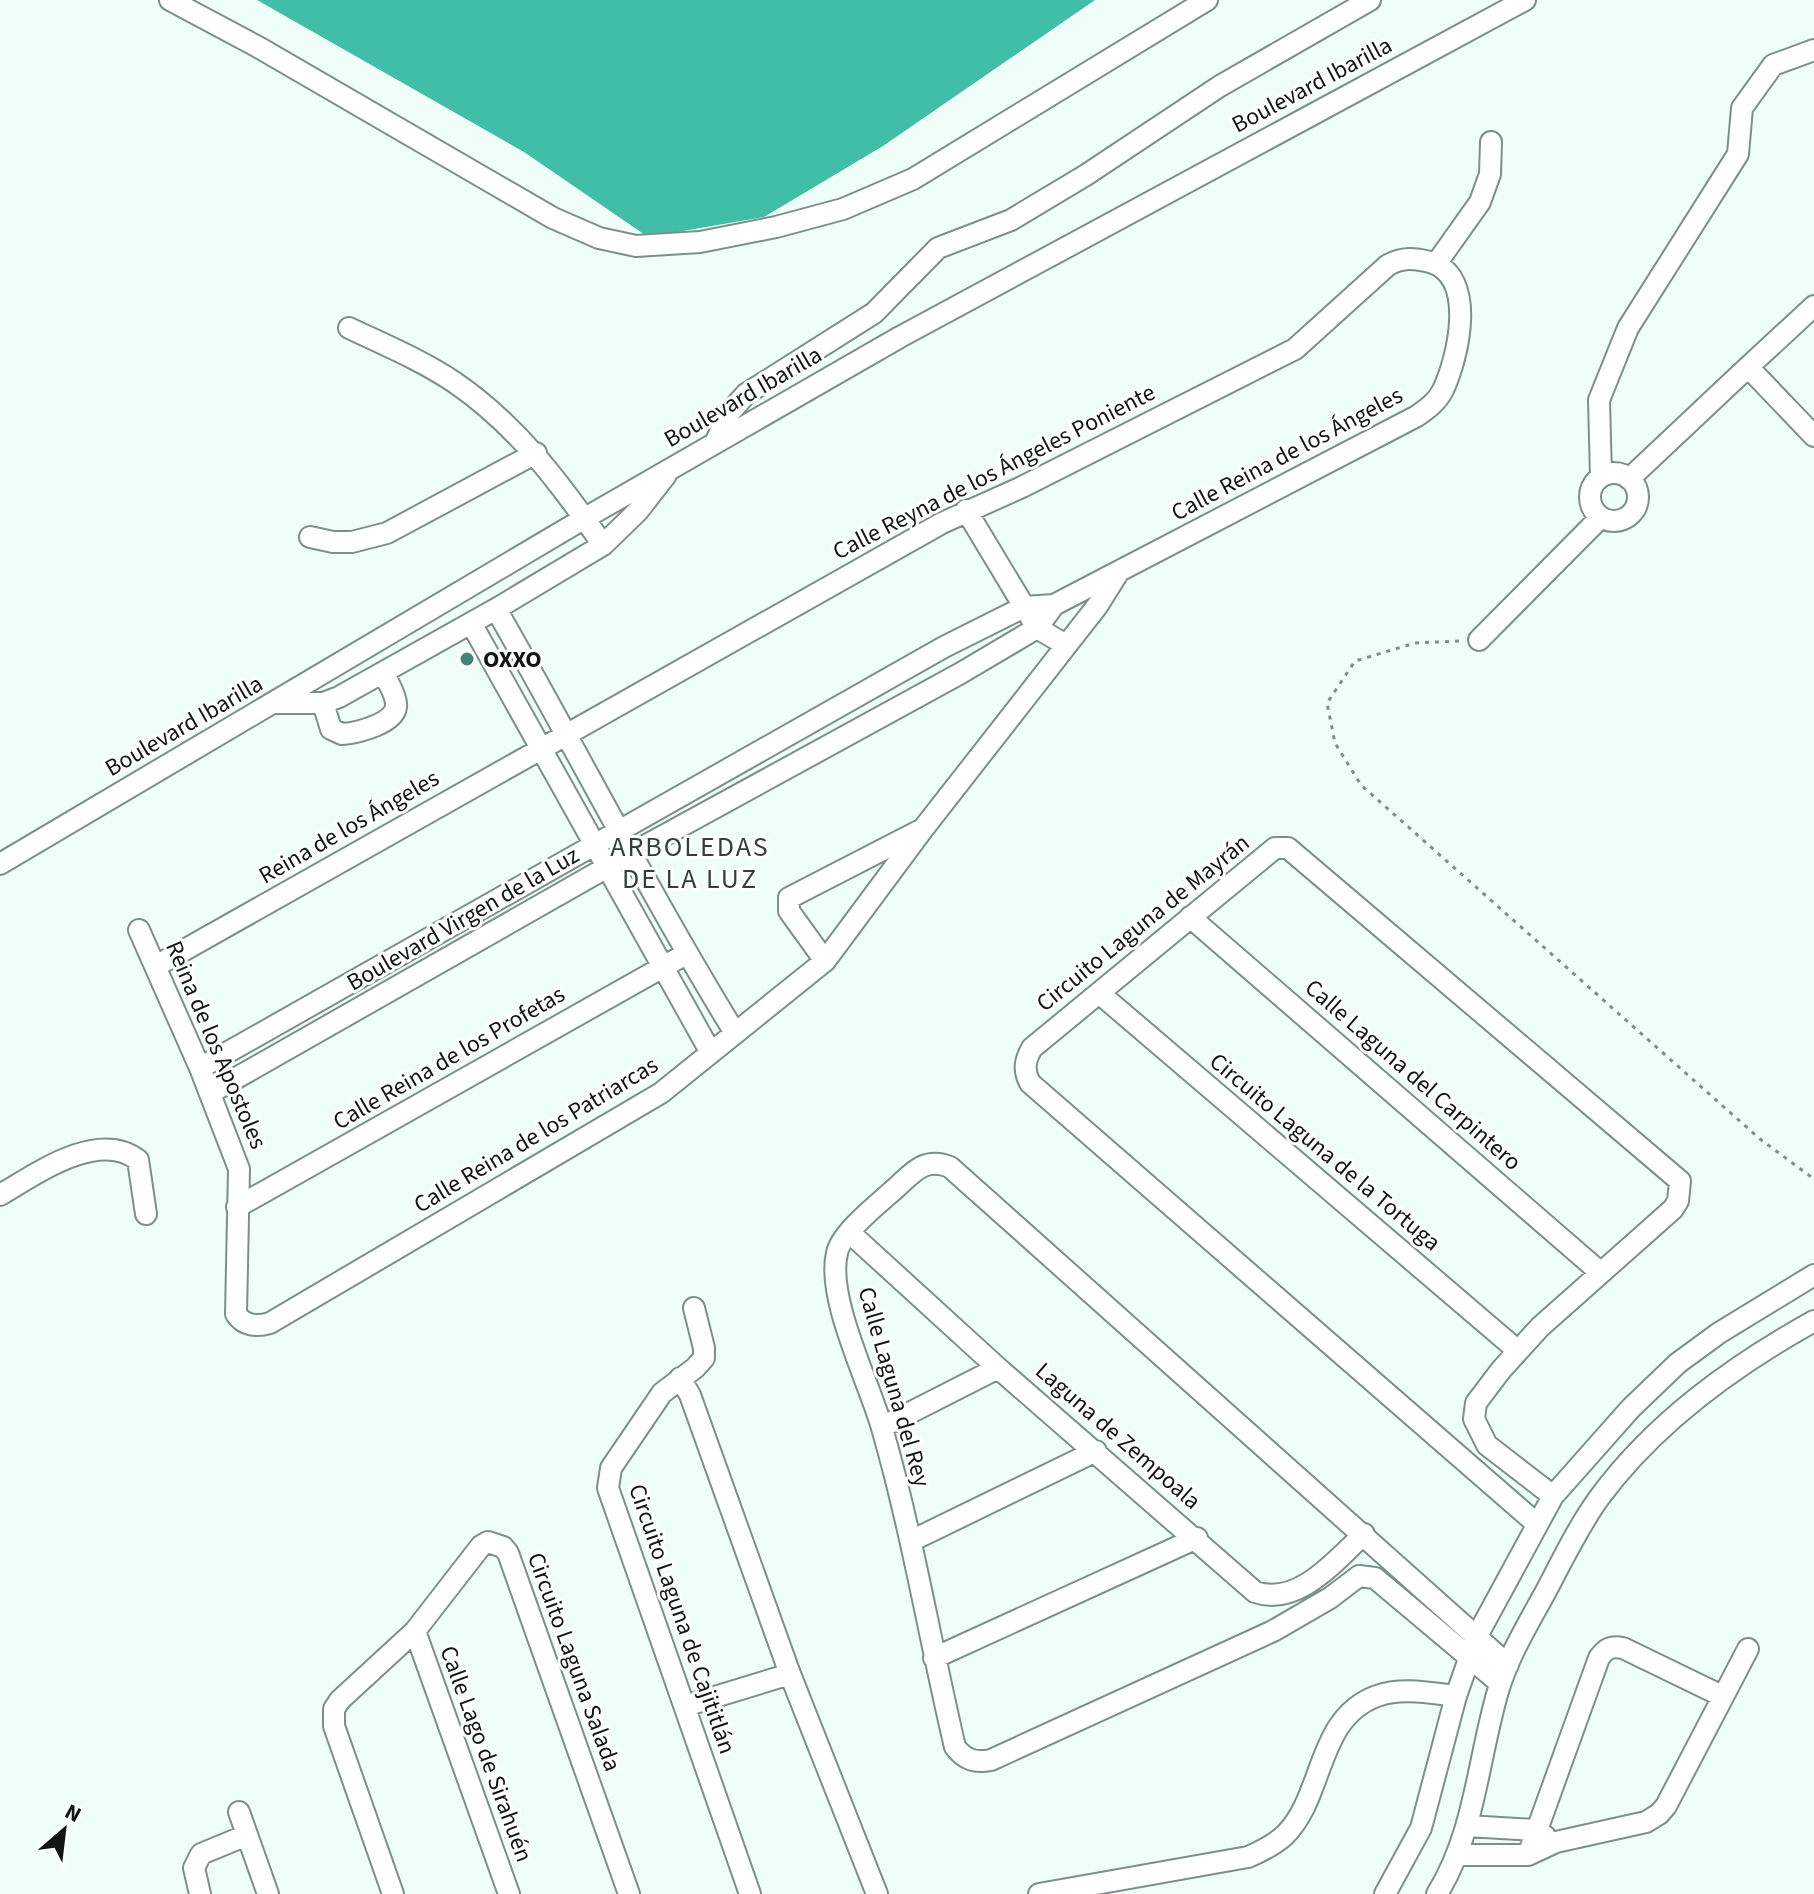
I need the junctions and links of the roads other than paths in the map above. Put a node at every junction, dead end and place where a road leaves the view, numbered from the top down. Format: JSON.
{"nodes":[{"id":1,"x":170,"y":0,"type":"edge"},
{"id":2,"x":1207,"y":0,"type":"edge"},
{"id":3,"x":1525,"y":0,"type":"edge"},
{"id":4,"x":1362,"y":2,"type":"edge"},
{"id":5,"x":1814,"y":50,"type":"edge"},
{"id":6,"x":1491,"y":142,"type":"dead end"},
{"id":7,"x":1436,"y":264,"type":"junction"},
{"id":8,"x":1814,"y":306,"type":"edge"},
{"id":9,"x":349,"y":328,"type":"dead end"},
{"id":10,"x":1748,"y":367,"type":"junction"},
{"id":11,"x":1814,"y":436,"type":"edge"},
{"id":12,"x":715,"y":443,"type":"junction"},
{"id":13,"x":536,"y":453,"type":"junction"},
{"id":14,"x":671,"y":468,"type":"junction"},
{"id":15,"x":1601,"y":477,"type":"junction"},
{"id":16,"x":1629,"y":479,"type":"junction"},
{"id":17,"x":966,"y":510,"type":"junction"},
{"id":18,"x":1601,"y":517,"type":"junction"},
{"id":19,"x":585,"y":518,"type":"junction"},
{"id":20,"x":310,"y":537,"type":"dead end"},
{"id":21,"x":603,"y":545,"type":"junction"},
{"id":22,"x":1118,"y":573,"type":"junction"},
{"id":23,"x":1054,"y":605,"type":"junction"},
{"id":24,"x":1024,"y":607,"type":"junction"},
{"id":25,"x":496,"y":609,"type":"junction"},
{"id":26,"x":471,"y":623,"type":"junction"},
{"id":27,"x":1037,"y":628,"type":"junction"},
{"id":28,"x":1479,"y":640,"type":"road end"},
{"id":29,"x":1066,"y":645,"type":"junction"},
{"id":30,"x":384,"y":673,"type":"junction"},
{"id":31,"x":275,"y":703,"type":"junction"},
{"id":32,"x":323,"y":703,"type":"junction"},
{"id":33,"x":566,"y":733,"type":"junction"},
{"id":34,"x":541,"y":747,"type":"junction"},
{"id":35,"x":923,"y":829,"type":"junction"},
{"id":36,"x":620,"y":832,"type":"junction"},
{"id":37,"x":596,"y":846,"type":"junction"},
{"id":38,"x":632,"y":853,"type":"junction"},
{"id":39,"x":0,"y":864,"type":"edge"},
{"id":40,"x":608,"y":867,"type":"junction"},
{"id":41,"x":1190,"y":917,"type":"junction"},
{"id":42,"x":139,"y":930,"type":"dead end"},
{"id":43,"x":686,"y":954,"type":"junction"},
{"id":44,"x":825,"y":961,"type":"junction"},
{"id":45,"x":156,"y":966,"type":"junction"},
{"id":46,"x":664,"y":966,"type":"junction"},
{"id":47,"x":1099,"y":993,"type":"junction"},
{"id":48,"x":735,"y":1033,"type":"junction"},
{"id":49,"x":711,"y":1053,"type":"junction"},
{"id":50,"x":200,"y":1068,"type":"junction"},
{"id":51,"x":210,"y":1093,"type":"junction"},
{"id":52,"x":0,"y":1195,"type":"edge"},
{"id":53,"x":237,"y":1207,"type":"junction"},
{"id":54,"x":146,"y":1214,"type":"dead end"},
{"id":55,"x":850,"y":1233,"type":"junction"},
{"id":56,"x":1601,"y":1273,"type":"junction"},
{"id":57,"x":1814,"y":1275,"type":"edge"},
{"id":58,"x":694,"y":1308,"type":"dead end"},
{"id":59,"x":1814,"y":1321,"type":"edge"},
{"id":60,"x":243,"y":1322,"type":"joint"},
{"id":61,"x":1517,"y":1350,"type":"junction"},
{"id":62,"x":998,"y":1368,"type":"junction"},
{"id":63,"x":680,"y":1378,"type":"junction"},
{"id":64,"x":882,"y":1427,"type":"junction"},
{"id":65,"x":1610,"y":1431,"type":"junction"},
{"id":66,"x":1096,"y":1451,"type":"junction"},
{"id":67,"x":1636,"y":1455,"type":"junction"},
{"id":68,"x":1553,"y":1496,"type":"junction"},
{"id":69,"x":1537,"y":1524,"type":"junction"},
{"id":70,"x":1364,"y":1534,"type":"junction"},
{"id":71,"x":1197,"y":1538,"type":"junction"},
{"id":72,"x":911,"y":1541,"type":"junction"},
{"id":73,"x":415,"y":1631,"type":"junction"},
{"id":74,"x":1477,"y":1636,"type":"junction"},
{"id":75,"x":1748,"y":1649,"type":"dead end"},
{"id":76,"x":1468,"y":1656,"type":"junction"},
{"id":77,"x":934,"y":1658,"type":"junction"},
{"id":78,"x":790,"y":1674,"type":"junction"},
{"id":79,"x":1504,"y":1674,"type":"junction"},
{"id":80,"x":1456,"y":1696,"type":"junction"},
{"id":81,"x":1722,"y":1696,"type":"junction"},
{"id":82,"x":685,"y":1706,"type":"junction"},
{"id":83,"x":239,"y":1812,"type":"dead end"},
{"id":84,"x":1467,"y":1826,"type":"junction"},
{"id":85,"x":1536,"y":1830,"type":"junction"},
{"id":86,"x":247,"y":1835,"type":"junction"},
{"id":87,"x":1556,"y":1842,"type":"junction"},
{"id":88,"x":1458,"y":1855,"type":"junction"},
{"id":89,"x":1528,"y":1855,"type":"junction"},
{"id":90,"x":200,"y":1894,"type":"edge"},
{"id":91,"x":268,"y":1894,"type":"edge"},
{"id":92,"x":393,"y":1894,"type":"edge"},
{"id":93,"x":509,"y":1894,"type":"edge"},
{"id":94,"x":629,"y":1894,"type":"edge"},
{"id":95,"x":750,"y":1894,"type":"edge"},
{"id":96,"x":877,"y":1894,"type":"edge"},
{"id":97,"x":1039,"y":1894,"type":"edge"},
{"id":98,"x":1385,"y":1894,"type":"edge"},
{"id":99,"x":1437,"y":1894,"type":"edge"}],
"edges":[{"from":1,"to":2,"type":"street"},
{"from":3,"to":12,"type":"street","name":"Boulevard Ibarilla"},
{"from":4,"to":12,"type":"street"},
{"from":5,"to":15,"type":"street"},
{"from":6,"to":7,"type":"street"},
{"from":7,"to":17,"type":"street","name":"Calle Reyna de los Ángeles Poniente"},
{"from":7,"to":22,"type":"street","name":"Calle Reina de los Ángeles"},
{"from":8,"to":10,"type":"street"},
{"from":9,"to":13,"type":"street"},
{"from":10,"to":11,"type":"street"},
{"from":10,"to":16,"type":"street"},
{"from":12,"to":14,"type":"street","name":"Boulevard Ibarilla"},
{"from":13,"to":19,"type":"street"},
{"from":13,"to":20,"type":"street"},
{"from":14,"to":19,"type":"street","name":"Boulevard Ibarilla"},
{"from":14,"to":21,"type":"street"},
{"from":15,"to":16,"type":"street"},
{"from":15,"to":18,"type":"street"},
{"from":16,"to":18,"type":"street"},
{"from":17,"to":24,"type":"street"},
{"from":17,"to":33,"type":"street","name":"Calle Reyna de los Ángeles Poniente"},
{"from":18,"to":28,"type":"street"},
{"from":19,"to":21,"type":"street"},
{"from":19,"to":31,"type":"street","name":"Boulevard Ibarilla"},
{"from":21,"to":25,"type":"street"},
{"from":22,"to":23,"type":"street","name":"Calle Reina de los Ángeles"},
{"from":22,"to":29,"type":"street","name":"Calle Reina de los Ángeles"},
{"from":23,"to":24,"type":"street","name":"Calle Reina de los Ángeles"},
{"from":23,"to":27,"type":"street","name":"Calle Reina de los Ángeles"},
{"from":24,"to":27,"type":"street"},
{"from":24,"to":36,"type":"street","name":"Boulevard Virgen de la Luz"},
{"from":25,"to":26,"type":"street"},
{"from":25,"to":33,"type":"street"},
{"from":26,"to":30,"type":"street"},
{"from":26,"to":34,"type":"street"},
{"from":27,"to":29,"type":"street"},
{"from":27,"to":38,"type":"street","name":"Boulevard Virgen de la Luz"},
{"from":29,"to":35,"type":"street","name":"Calle Reina de los Patriarcas"},
{"from":30,"to":32,"type":"street"},
{"from":30,"to":32,"type":"street"},
{"from":31,"to":32,"type":"street"},
{"from":31,"to":39,"type":"street","name":"Boulevard Ibarilla"},
{"from":33,"to":34,"type":"street","name":"Reina de los Ángeles"},
{"from":33,"to":36,"type":"street"},
{"from":34,"to":37,"type":"street"},
{"from":34,"to":45,"type":"street","name":"Reina de los Ángeles"},
{"from":35,"to":44,"type":"street","name":"Calle Reina de los Patriarcas"},
{"from":35,"to":44,"type":"street"},
{"from":36,"to":37,"type":"street","name":"Boulevard Virgen de la Luz"},
{"from":36,"to":38,"type":"street"},
{"from":37,"to":40,"type":"street"},
{"from":37,"to":50,"type":"street","name":"Boulevard Virgen de la Luz"},
{"from":38,"to":40,"type":"street","name":"Boulevard Virgen de la Luz"},
{"from":38,"to":43,"type":"street"},
{"from":40,"to":46,"type":"street"},
{"from":40,"to":51,"type":"street","name":"Boulevard Virgen de la Luz"},
{"from":41,"to":47,"type":"street","name":"Circuito Laguna de Mayrán"},
{"from":41,"to":56,"type":"street","name":"Calle Laguna del Carpintero"},
{"from":41,"to":56,"type":"street","name":"Circuito Laguna de Mayrán"},
{"from":42,"to":45,"type":"street","name":"Reina de los Apostoles"},
{"from":43,"to":46,"type":"street","name":"Calle Reina de los Profetas"},
{"from":43,"to":48,"type":"street"},
{"from":44,"to":48,"type":"street","name":"Calle Reina de los Patriarcas"},
{"from":45,"to":50,"type":"street","name":"Reina de los Apostoles"},
{"from":46,"to":49,"type":"street"},
{"from":46,"to":53,"type":"street","name":"Calle Reina de los Profetas"},
{"from":47,"to":61,"type":"street","name":"Circuito Laguna de la Tortuga"},
{"from":47,"to":69,"type":"street","name":"Circuito Laguna de Mayrán"},
{"from":48,"to":49,"type":"street","name":"Calle Reina de los Patriarcas"},
{"from":49,"to":60,"type":"street","name":"Calle Reina de los Patriarcas"},
{"from":50,"to":51,"type":"street","name":"Reina de los Apostoles"},
{"from":51,"to":53,"type":"street","name":"Reina de los Apostoles"},
{"from":52,"to":54,"type":"street"},
{"from":53,"to":60,"type":"street","name":"Reina de los Apostoles"},
{"from":55,"to":62,"type":"street","name":"Laguna de Zempoala"},
{"from":55,"to":64,"type":"street","name":"Calle Laguna del Rey"},
{"from":55,"to":70,"type":"street","name":"Calle Laguna del Rey"},
{"from":56,"to":61,"type":"street","name":"Circuito Laguna de Mayrán"},
{"from":57,"to":65,"type":"street"},
{"from":58,"to":63,"type":"street","name":"Circuito Laguna de Cajititlán"},
{"from":59,"to":67,"type":"street"},
{"from":61,"to":68,"type":"street","name":"Circuito Laguna de Mayrán"},
{"from":62,"to":64,"type":"street"},
{"from":62,"to":66,"type":"street","name":"Laguna de Zempoala"},
{"from":63,"to":78,"type":"street"},
{"from":63,"to":82,"type":"street","name":"Circuito Laguna de Cajititlán"},
{"from":64,"to":72,"type":"street","name":"Calle Laguna del Rey"},
{"from":65,"to":67,"type":"street"},
{"from":65,"to":68,"type":"street"},
{"from":66,"to":71,"type":"street","name":"Laguna de Zempoala"},
{"from":66,"to":72,"type":"street"},
{"from":67,"to":79,"type":"street"},
{"from":68,"to":69,"type":"street"},
{"from":69,"to":74,"type":"street"},
{"from":70,"to":71,"type":"street","name":"Laguna de Zempoala"},
{"from":70,"to":74,"type":"street","name":"Calle Laguna del Rey"},
{"from":71,"to":77,"type":"street"},
{"from":72,"to":77,"type":"street","name":"Calle Laguna del Rey"},
{"from":73,"to":92,"type":"street","name":"Circuito Laguna Salada"},
{"from":73,"to":93,"type":"street","name":"Calle Lago de Sirahuén"},
{"from":73,"to":94,"type":"street","name":"Circuito Laguna Salada"},
{"from":74,"to":76,"type":"street"},
{"from":74,"to":79,"type":"street","name":"Calle Laguna del Rey"},
{"from":75,"to":81,"type":"street"},
{"from":76,"to":77,"type":"street","name":"Calle Laguna del Rey"},
{"from":76,"to":79,"type":"street","name":"Calle Laguna del Rey"},
{"from":76,"to":80,"type":"street"},
{"from":78,"to":82,"type":"street"},
{"from":78,"to":96,"type":"street"},
{"from":79,"to":84,"type":"street"},
{"from":80,"to":97,"type":"street"},
{"from":80,"to":98,"type":"street"},
{"from":81,"to":85,"type":"street"},
{"from":81,"to":87,"type":"street"},
{"from":82,"to":95,"type":"street","name":"Circuito Laguna de Cajititlán"},
{"from":83,"to":86,"type":"street"},
{"from":84,"to":85,"type":"street"},
{"from":84,"to":88,"type":"street"},
{"from":85,"to":87,"type":"street"},
{"from":85,"to":89,"type":"street"},
{"from":86,"to":90,"type":"street"},
{"from":86,"to":91,"type":"street"},
{"from":87,"to":89,"type":"street"},
{"from":88,"to":89,"type":"street"},
{"from":88,"to":99,"type":"street"}]}
